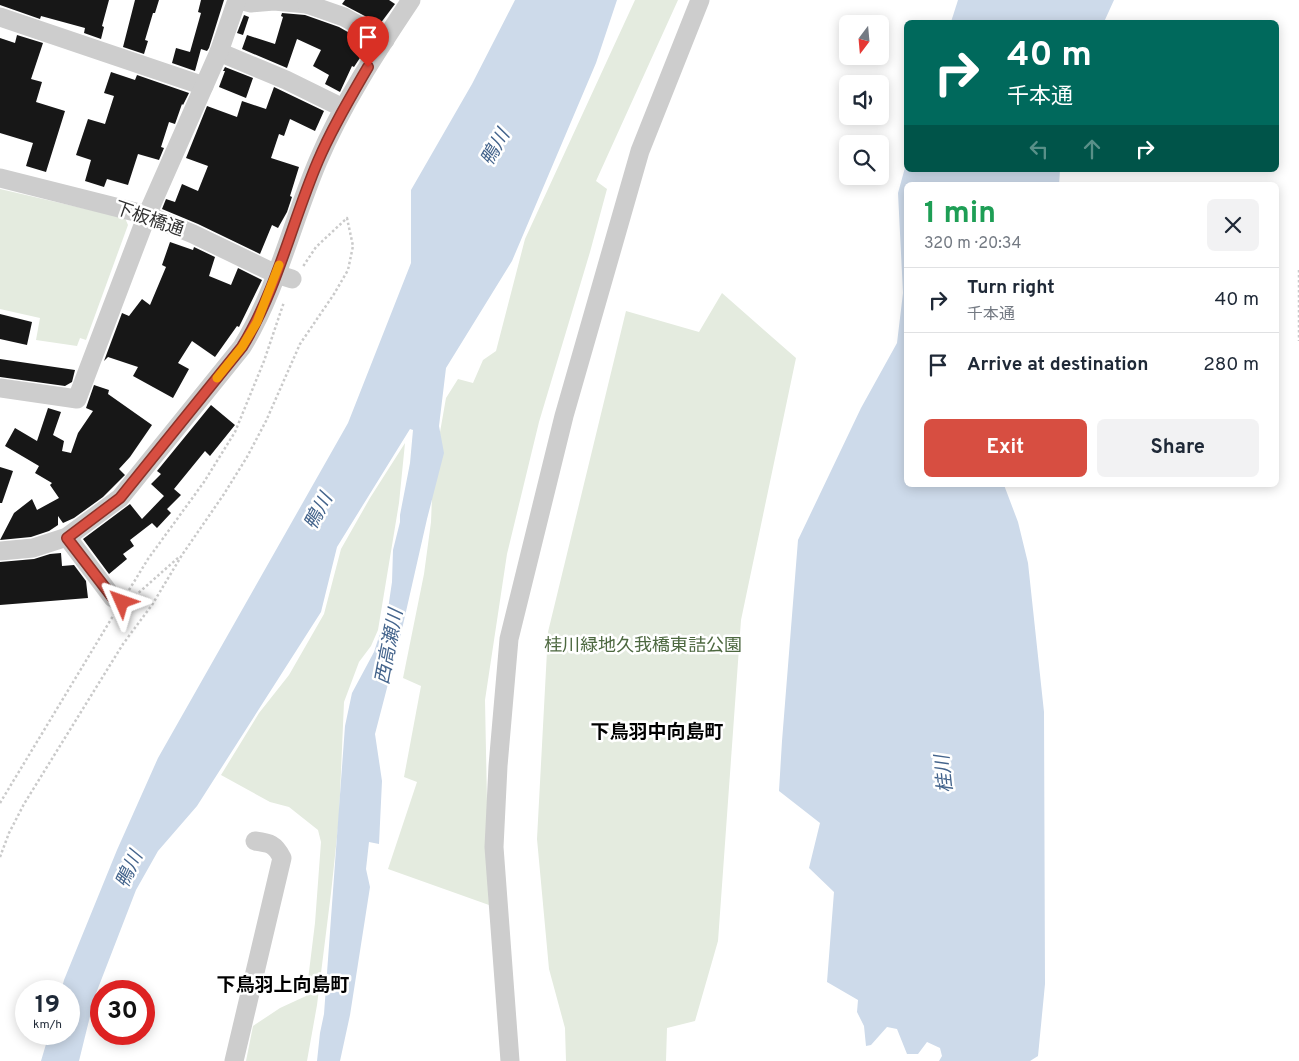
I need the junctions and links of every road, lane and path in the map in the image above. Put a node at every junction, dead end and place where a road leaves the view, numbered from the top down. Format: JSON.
{"nodes":[{"id":1,"x":238,"y":0,"type":"edge"},
{"id":2,"x":411,"y":0,"type":"edge"},
{"id":3,"x":700,"y":0,"type":"edge"},
{"id":4,"x":307,"y":2,"type":"edge"},
{"id":5,"x":0,"y":17,"type":"edge"},
{"id":6,"x":385,"y":40,"type":"junction"},
{"id":7,"x":219,"y":52,"type":"junction"},
{"id":8,"x":204,"y":86,"type":"junction"},
{"id":9,"x":343,"y":108,"type":"junction"},
{"id":10,"x":0,"y":178,"type":"edge"},
{"id":11,"x":147,"y":215,"type":"junction"},
{"id":12,"x":1299,"y":270,"type":"edge"},
{"id":13,"x":284,"y":276,"type":"junction"},
{"id":14,"x":1299,"y":341,"type":"edge"},
{"id":15,"x":0,"y":388,"type":"edge"},
{"id":16,"x":67,"y":538,"type":"junction"},
{"id":17,"x":0,"y":551,"type":"edge"},
{"id":18,"x":182,"y":555,"type":"junction"},
{"id":19,"x":122,"y":602,"type":"junction"},
{"id":20,"x":0,"y":803,"type":"edge"},
{"id":21,"x":255,"y":841,"type":"dead end"},
{"id":22,"x":0,"y":857,"type":"edge"},
{"id":23,"x":234,"y":1061,"type":"edge"},
{"id":24,"x":510,"y":1061,"type":"edge"}],
"edges":[{"from":1,"to":4,"type":"street"},
{"from":1,"to":7,"type":"street"},
{"from":2,"to":6,"type":"street"},
{"from":3,"to":24,"type":"street"},
{"from":4,"to":6,"type":"street"},
{"from":5,"to":8,"type":"street"},
{"from":6,"to":9,"type":"street"},
{"from":7,"to":8,"type":"street"},
{"from":7,"to":9,"type":"street"},
{"from":8,"to":11,"type":"street"},
{"from":9,"to":13,"type":"street"},
{"from":10,"to":11,"type":"street","name":"下板橋通"},
{"from":11,"to":13,"type":"street","name":"下板橋通"},
{"from":11,"to":15,"type":"street"},
{"from":12,"to":14,"type":"path"},
{"from":13,"to":16,"type":"street"},
{"from":13,"to":18,"type":"path"},
{"from":13,"to":19,"type":"path"},
{"from":16,"to":17,"type":"street"},
{"from":16,"to":19,"type":"street"},
{"from":18,"to":19,"type":"path"},
{"from":18,"to":22,"type":"path"},
{"from":19,"to":20,"type":"path"},
{"from":21,"to":23,"type":"street"}]}
